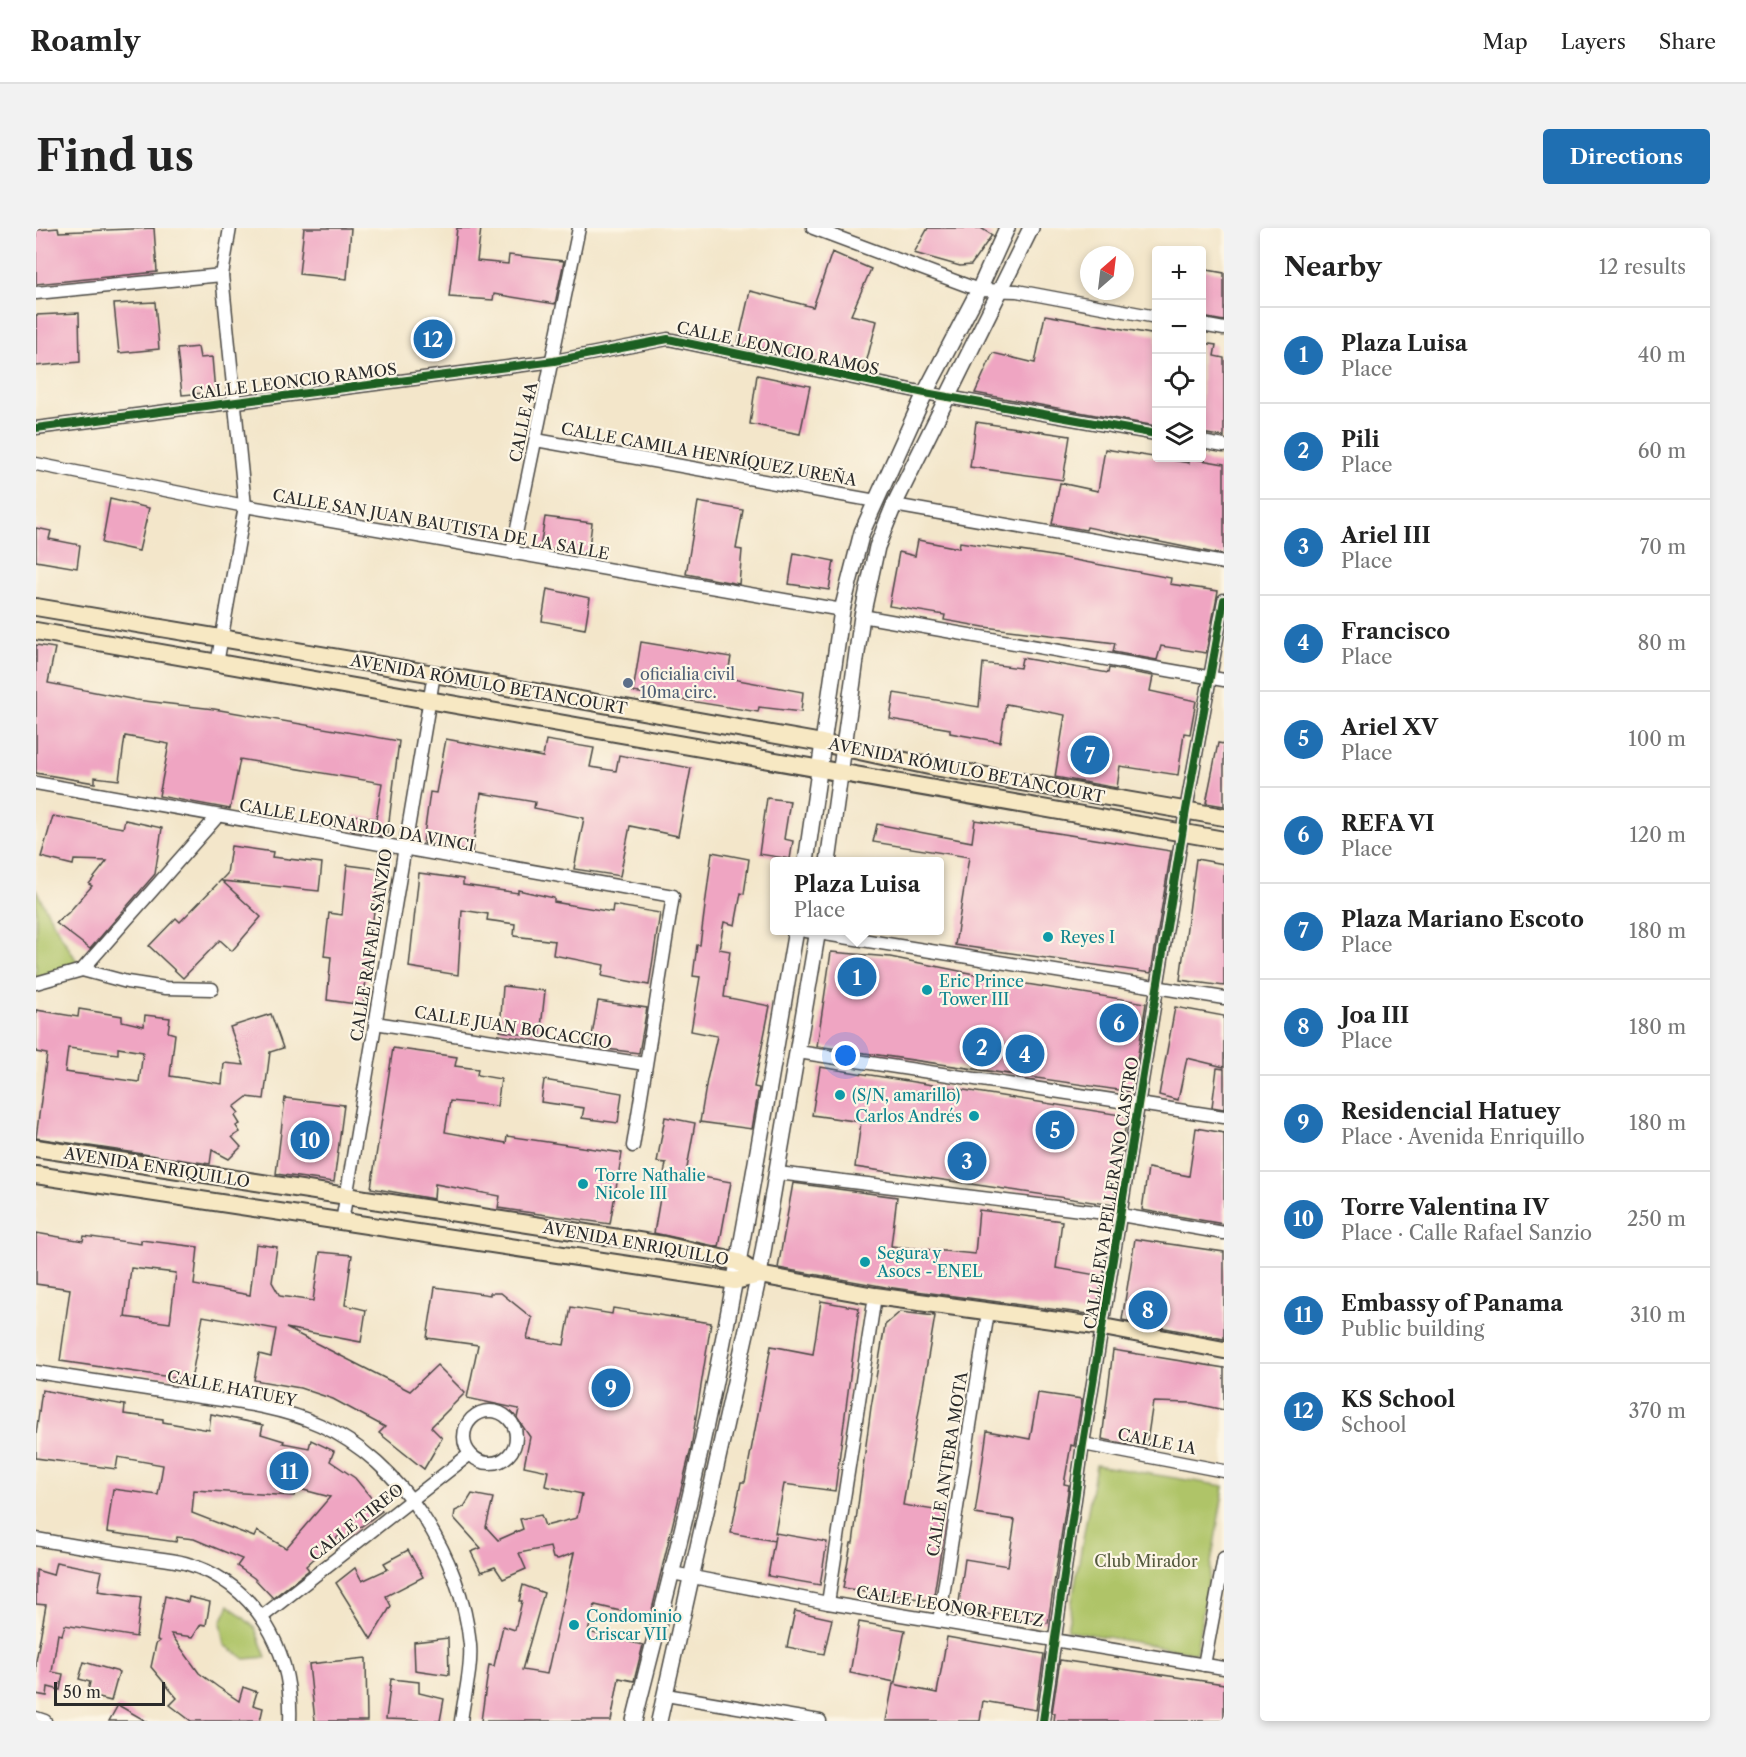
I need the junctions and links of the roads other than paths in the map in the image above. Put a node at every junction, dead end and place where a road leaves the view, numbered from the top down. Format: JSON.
{"nodes":[{"id":1,"x":230,"y":228,"type":"edge"},
{"id":2,"x":579,"y":228,"type":"edge"},
{"id":3,"x":813,"y":228,"type":"edge"},
{"id":4,"x":1007,"y":228,"type":"edge"},
{"id":5,"x":1031,"y":228,"type":"edge"},
{"id":6,"x":222,"y":275,"type":"junction"},
{"id":7,"x":979,"y":290,"type":"junction"},
{"id":8,"x":1001,"y":290,"type":"junction"},
{"id":9,"x":36,"y":293,"type":"edge"},
{"id":10,"x":1152,"y":316,"type":"edge"},
{"id":11,"x":1206,"y":326,"type":"edge"},
{"id":12,"x":1224,"y":329,"type":"edge"},
{"id":13,"x":554,"y":361,"type":"junction"},
{"id":14,"x":925,"y":393,"type":"junction"},
{"id":15,"x":949,"y":397,"type":"junction"},
{"id":16,"x":235,"y":403,"type":"junction"},
{"id":17,"x":36,"y":428,"type":"edge"},
{"id":18,"x":1152,"y":433,"type":"edge"},
{"id":19,"x":536,"y":440,"type":"junction"},
{"id":20,"x":1206,"y":443,"type":"edge"},
{"id":21,"x":1224,"y":446,"type":"edge"},
{"id":22,"x":36,"y":464,"type":"edge"},
{"id":23,"x":876,"y":501,"type":"junction"},
{"id":24,"x":894,"y":504,"type":"junction"},
{"id":25,"x":245,"y":506,"type":"junction"},
{"id":26,"x":512,"y":553,"type":"junction"},
{"id":27,"x":1224,"y":563,"type":"edge"},
{"id":28,"x":1224,"y":600,"type":"edge"},
{"id":29,"x":36,"y":607,"type":"edge"},
{"id":30,"x":843,"y":610,"type":"junction"},
{"id":31,"x":862,"y":616,"type":"junction"},
{"id":32,"x":36,"y":631,"type":"edge"},
{"id":33,"x":222,"y":637,"type":"junction"},
{"id":34,"x":217,"y":664,"type":"junction"},
{"id":35,"x":434,"y":674,"type":"junction"},
{"id":36,"x":1218,"y":679,"type":"edge"},
{"id":37,"x":429,"y":700,"type":"junction"},
{"id":38,"x":822,"y":742,"type":"junction"},
{"id":39,"x":844,"y":748,"type":"junction"},
{"id":40,"x":818,"y":769,"type":"junction"},
{"id":41,"x":842,"y":773,"type":"junction"},
{"id":42,"x":36,"y":783,"type":"edge"},
{"id":43,"x":1186,"y":810,"type":"junction"},
{"id":44,"x":1224,"y":816,"type":"edge"},
{"id":45,"x":217,"y":817,"type":"junction"},
{"id":46,"x":1183,"y":832,"type":"junction"},
{"id":47,"x":1224,"y":840,"type":"edge"},
{"id":48,"x":403,"y":849,"type":"junction"},
{"id":49,"x":807,"y":857,"type":"edge"},
{"id":50,"x":829,"y":857,"type":"edge"},
{"id":51,"x":797,"y":935,"type":"edge"},
{"id":52,"x":818,"y":935,"type":"edge"},
{"id":53,"x":837,"y":935,"type":"edge"},
{"id":54,"x":82,"y":970,"type":"junction"},
{"id":55,"x":36,"y":983,"type":"edge"},
{"id":56,"x":1159,"y":987,"type":"junction"},
{"id":57,"x":212,"y":989,"type":"dead end"},
{"id":58,"x":1224,"y":999,"type":"edge"},
{"id":59,"x":375,"y":1023,"type":"junction"},
{"id":60,"x":798,"y":1052,"type":"junction"},
{"id":61,"x":645,"y":1064,"type":"junction"},
{"id":62,"x":1140,"y":1102,"type":"junction"},
{"id":63,"x":1224,"y":1117,"type":"edge"},
{"id":64,"x":633,"y":1146,"type":"dead end"},
{"id":65,"x":36,"y":1148,"type":"edge"},
{"id":66,"x":778,"y":1173,"type":"junction"},
{"id":67,"x":36,"y":1175,"type":"edge"},
{"id":68,"x":346,"y":1196,"type":"junction"},
{"id":69,"x":1121,"y":1215,"type":"junction"},
{"id":70,"x":342,"y":1221,"type":"junction"},
{"id":71,"x":1224,"y":1233,"type":"edge"},
{"id":72,"x":738,"y":1262,"type":"junction"},
{"id":73,"x":759,"y":1275,"type":"junction"},
{"id":74,"x":735,"y":1281,"type":"junction"},
{"id":75,"x":875,"y":1296,"type":"junction"},
{"id":76,"x":988,"y":1312,"type":"junction"},
{"id":77,"x":1103,"y":1327,"type":"junction"},
{"id":78,"x":1224,"y":1350,"type":"edge"},
{"id":79,"x":36,"y":1372,"type":"edge"},
{"id":80,"x":1083,"y":1444,"type":"junction"},
{"id":81,"x":470,"y":1454,"type":"junction"},
{"id":82,"x":1224,"y":1471,"type":"edge"},
{"id":83,"x":410,"y":1500,"type":"junction"},
{"id":84,"x":36,"y":1539,"type":"edge"},
{"id":85,"x":1224,"y":1558,"type":"edge"},
{"id":86,"x":672,"y":1573,"type":"junction"},
{"id":87,"x":693,"y":1578,"type":"junction"},
{"id":88,"x":828,"y":1603,"type":"junction"},
{"id":89,"x":263,"y":1616,"type":"junction"},
{"id":90,"x":939,"y":1621,"type":"junction"},
{"id":91,"x":1056,"y":1639,"type":"junction"},
{"id":92,"x":1204,"y":1665,"type":"junction"},
{"id":93,"x":1224,"y":1668,"type":"edge"},
{"id":94,"x":666,"y":1695,"type":"junction"},
{"id":95,"x":36,"y":1718,"type":"edge"},
{"id":96,"x":45,"y":1721,"type":"edge"},
{"id":97,"x":290,"y":1721,"type":"edge"},
{"id":98,"x":461,"y":1721,"type":"edge"},
{"id":99,"x":634,"y":1721,"type":"edge"},
{"id":100,"x":659,"y":1721,"type":"edge"},
{"id":101,"x":820,"y":1721,"type":"edge"},
{"id":102,"x":1043,"y":1721,"type":"edge"}],
"edges":[{"from":1,"to":6,"type":"street"},
{"from":2,"to":13,"type":"street","name":"CALLE 4A"},
{"from":3,"to":7,"type":"street"},
{"from":4,"to":7,"type":"street"},
{"from":5,"to":8,"type":"street"},
{"from":6,"to":9,"type":"street"},
{"from":6,"to":16,"type":"street"},
{"from":7,"to":8,"type":"street"},
{"from":7,"to":14,"type":"street"},
{"from":8,"to":10,"type":"street"},
{"from":8,"to":15,"type":"street"},
{"from":11,"to":12,"type":"street"},
{"from":13,"to":14,"type":"street","name":"CALLE LEONCIO RAMOS"},
{"from":13,"to":16,"type":"street","name":"CALLE LEONCIO RAMOS"},
{"from":13,"to":19,"type":"street","name":"CALLE 4A"},
{"from":14,"to":15,"type":"street","name":"CALLE LEONCIO RAMOS"},
{"from":14,"to":23,"type":"street"},
{"from":15,"to":18,"type":"street","name":"CALLE LEONCIO RAMOS"},
{"from":15,"to":24,"type":"street"},
{"from":16,"to":17,"type":"street","name":"CALLE LEONCIO RAMOS"},
{"from":16,"to":25,"type":"street"},
{"from":19,"to":23,"type":"street","name":"CALLE CAMILA HENRÍQUEZ UREÑA"},
{"from":19,"to":26,"type":"street","name":"CALLE 4A"},
{"from":20,"to":21,"type":"street"},
{"from":22,"to":25,"type":"street","name":"CALLE SAN JUAN BAUTISTA DE LA SALLE"},
{"from":23,"to":30,"type":"street"},
{"from":24,"to":27,"type":"street"},
{"from":24,"to":31,"type":"street"},
{"from":25,"to":26,"type":"street","name":"CALLE SAN JUAN BAUTISTA DE LA SALLE"},
{"from":25,"to":33,"type":"street"},
{"from":26,"to":30,"type":"street","name":"CALLE SAN JUAN BAUTISTA DE LA SALLE"},
{"from":28,"to":36,"type":"street","name":"CALLE EVA PELLERANO CASTRO"},
{"from":29,"to":33,"type":"main road","name":"AVENIDA RÓMULO BETANCOURT"},
{"from":30,"to":38,"type":"street"},
{"from":31,"to":36,"type":"street"},
{"from":31,"to":39,"type":"street"},
{"from":32,"to":34,"type":"main road","name":"AVENIDA RÓMULO BETANCOURT"},
{"from":33,"to":34,"type":"street"},
{"from":33,"to":35,"type":"main road","name":"AVENIDA RÓMULO BETANCOURT"},
{"from":34,"to":37,"type":"main road","name":"AVENIDA RÓMULO BETANCOURT"},
{"from":35,"to":37,"type":"street","name":"CALLE RAFAEL SANZIO"},
{"from":35,"to":38,"type":"main road","name":"AVENIDA RÓMULO BETANCOURT"},
{"from":36,"to":43,"type":"street","name":"CALLE EVA PELLERANO CASTRO"},
{"from":37,"to":40,"type":"main road","name":"AVENIDA RÓMULO BETANCOURT"},
{"from":37,"to":48,"type":"street","name":"CALLE RAFAEL SANZIO"},
{"from":38,"to":39,"type":"main road","name":"AVENIDA RÓMULO BETANCOURT"},
{"from":38,"to":40,"type":"street"},
{"from":39,"to":41,"type":"street"},
{"from":39,"to":43,"type":"main road","name":"AVENIDA RÓMULO BETANCOURT"},
{"from":40,"to":41,"type":"main road","name":"AVENIDA RÓMULO BETANCOURT"},
{"from":40,"to":49,"type":"street"},
{"from":41,"to":46,"type":"main road","name":"AVENIDA RÓMULO BETANCOURT"},
{"from":41,"to":50,"type":"street"},
{"from":42,"to":45,"type":"street","name":"CALLE LEONARDO DA VINCI"},
{"from":43,"to":44,"type":"main road","name":"AVENIDA RÓMULO BETANCOURT"},
{"from":43,"to":46,"type":"street","name":"CALLE EVA PELLERANO CASTRO"},
{"from":45,"to":48,"type":"street","name":"CALLE LEONARDO DA VINCI"},
{"from":45,"to":54,"type":"street"},
{"from":46,"to":47,"type":"main road","name":"AVENIDA RÓMULO BETANCOURT"},
{"from":46,"to":56,"type":"street","name":"CALLE EVA PELLERANO CASTRO"},
{"from":48,"to":59,"type":"street","name":"CALLE RAFAEL SANZIO"},
{"from":48,"to":61,"type":"street","name":"CALLE LEONARDO DA VINCI"},
{"from":51,"to":72,"type":"street"},
{"from":52,"to":60,"type":"street"},
{"from":53,"to":56,"type":"street"},
{"from":54,"to":55,"type":"street"},
{"from":54,"to":57,"type":"street"},
{"from":56,"to":58,"type":"street"},
{"from":56,"to":62,"type":"street","name":"CALLE EVA PELLERANO CASTRO"},
{"from":59,"to":61,"type":"street","name":"CALLE JUAN BOCACCIO"},
{"from":59,"to":68,"type":"street","name":"CALLE RAFAEL SANZIO"},
{"from":60,"to":62,"type":"street"},
{"from":60,"to":66,"type":"street"},
{"from":61,"to":64,"type":"street"},
{"from":62,"to":63,"type":"street"},
{"from":62,"to":69,"type":"street","name":"CALLE EVA PELLERANO CASTRO"},
{"from":65,"to":68,"type":"main road","name":"AVENIDA ENRIQUILLO"},
{"from":66,"to":69,"type":"street"},
{"from":66,"to":73,"type":"street"},
{"from":67,"to":70,"type":"main road","name":"AVENIDA ENRIQUILLO"},
{"from":68,"to":70,"type":"street","name":"CALLE RAFAEL SANZIO"},
{"from":68,"to":72,"type":"main road","name":"AVENIDA ENRIQUILLO"},
{"from":69,"to":71,"type":"street"},
{"from":69,"to":77,"type":"street","name":"CALLE EVA PELLERANO CASTRO"},
{"from":70,"to":74,"type":"main road","name":"AVENIDA ENRIQUILLO"},
{"from":72,"to":73,"type":"main road","name":"AVENIDA ENRIQUILLO"},
{"from":72,"to":74,"type":"street"},
{"from":73,"to":74,"type":"main road","name":"AVENIDA ENRIQUILLO"},
{"from":73,"to":75,"type":"main road"},
{"from":73,"to":87,"type":"street"},
{"from":74,"to":86,"type":"street"},
{"from":75,"to":76,"type":"main road"},
{"from":75,"to":88,"type":"street"},
{"from":76,"to":77,"type":"main road"},
{"from":76,"to":90,"type":"street","name":"CALLE ANTERA MOTA"},
{"from":77,"to":78,"type":"main road"},
{"from":77,"to":80,"type":"street","name":"CALLE EVA PELLERANO CASTRO"},
{"from":79,"to":83,"type":"street","name":"CALLE HATUEY"},
{"from":80,"to":82,"type":"street","name":"CALLE 1A"},
{"from":80,"to":91,"type":"street","name":"CALLE EVA PELLERANO CASTRO"},
{"from":81,"to":81,"type":"street"},
{"from":81,"to":83,"type":"street","name":"CALLE TIREO"},
{"from":83,"to":89,"type":"street","name":"CALLE TIREO"},
{"from":83,"to":98,"type":"street","name":"CALLE HATUEY"},
{"from":84,"to":89,"type":"street"},
{"from":85,"to":92,"type":"street"},
{"from":86,"to":87,"type":"street","name":"CALLE LEONOR FELTZ"},
{"from":86,"to":99,"type":"street"},
{"from":87,"to":88,"type":"street","name":"CALLE LEONOR FELTZ"},
{"from":87,"to":94,"type":"street"},
{"from":88,"to":90,"type":"street","name":"CALLE LEONOR FELTZ"},
{"from":89,"to":97,"type":"street"},
{"from":90,"to":91,"type":"street","name":"CALLE LEONOR FELTZ"},
{"from":91,"to":92,"type":"street","name":"CALLE LEONOR FELTZ"},
{"from":91,"to":102,"type":"street","name":"CALLE EVA PELLERANO CASTRO"},
{"from":92,"to":93,"type":"street","name":"CALLE LEONOR FELTZ"},
{"from":94,"to":100,"type":"street"},
{"from":94,"to":101,"type":"street"},
{"from":95,"to":96,"type":"street"}]}
